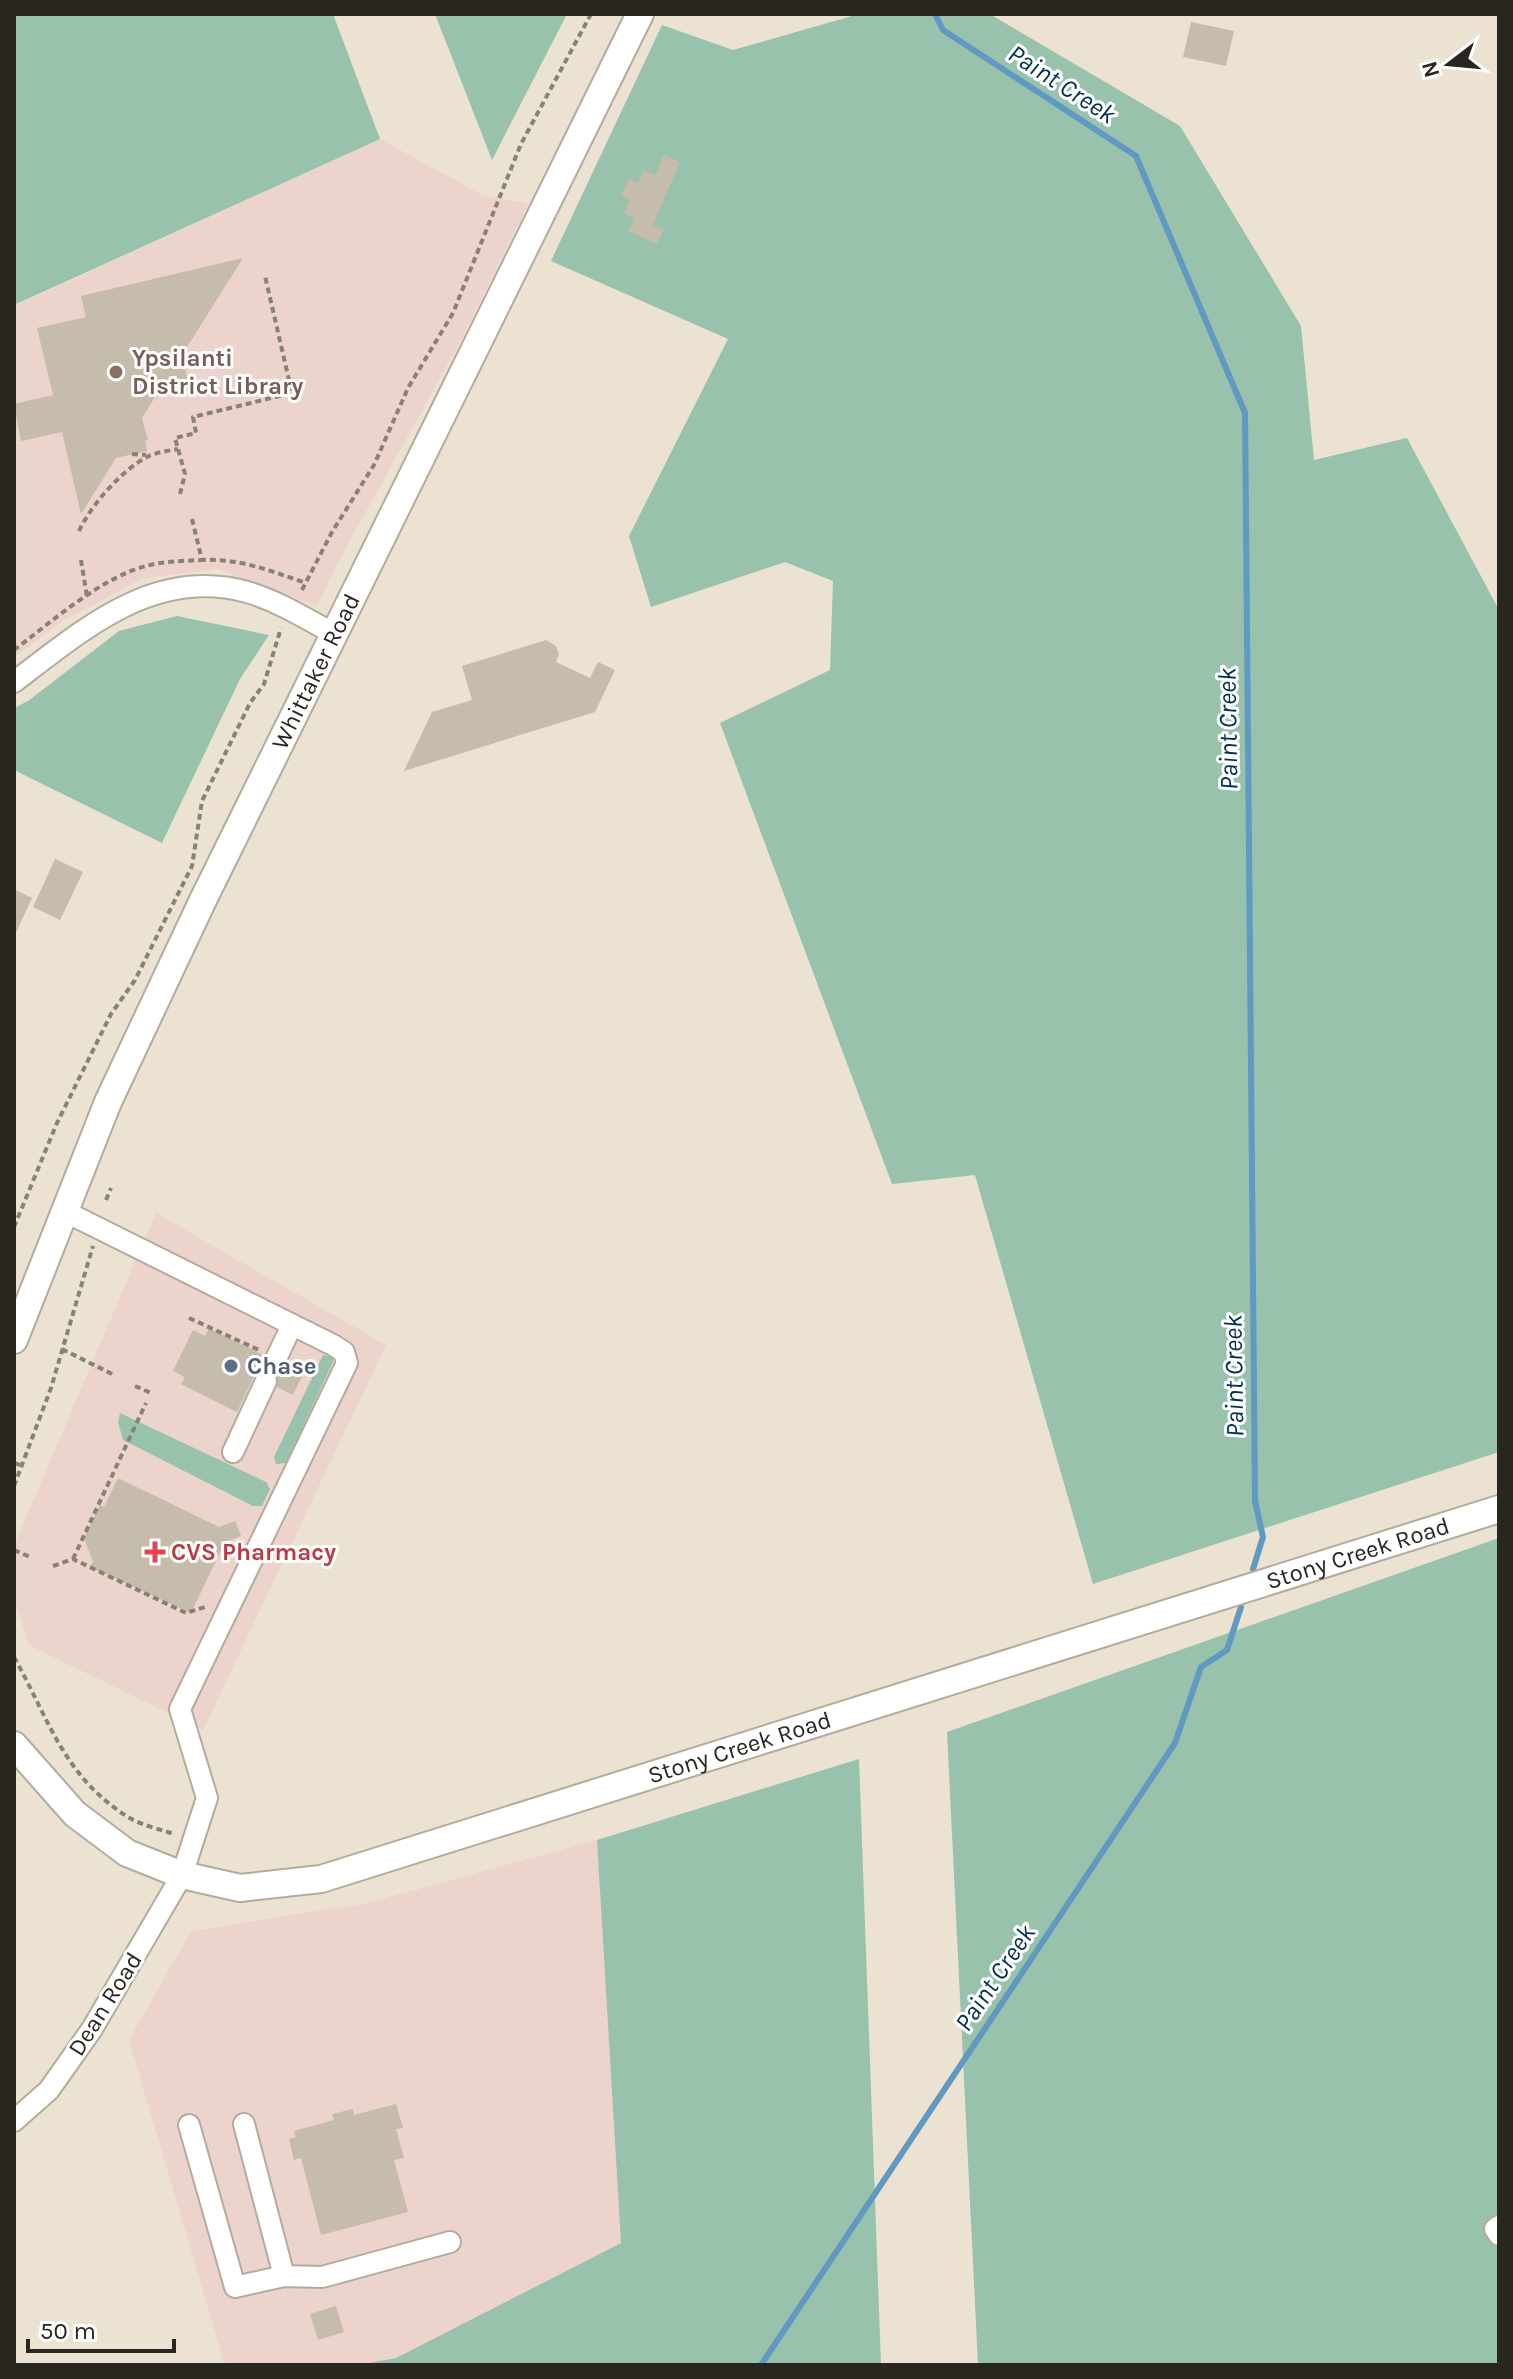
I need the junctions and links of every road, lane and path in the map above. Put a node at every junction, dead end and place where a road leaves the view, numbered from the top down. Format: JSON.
{"nodes":[{"id":1,"x":591,"y":14,"type":"edge"},
{"id":2,"x":640,"y":14,"type":"edge"},
{"id":3,"x":265,"y":276,"type":"dead end"},
{"id":4,"x":178,"y":449,"type":"junction"},
{"id":5,"x":132,"y":454,"type":"dead end"},
{"id":6,"x":148,"y":456,"type":"junction"},
{"id":7,"x":180,"y":494,"type":"dead end"},
{"id":8,"x":192,"y":519,"type":"dead end"},
{"id":9,"x":79,"y":531,"type":"dead end"},
{"id":10,"x":81,"y":560,"type":"dead end"},
{"id":11,"x":202,"y":560,"type":"junction"},
{"id":12,"x":306,"y":583,"type":"junction"},
{"id":13,"x":302,"y":590,"type":"dead end"},
{"id":14,"x":87,"y":597,"type":"junction"},
{"id":15,"x":281,"y":628,"type":"dead end"},
{"id":16,"x":336,"y":635,"type":"junction"},
{"id":17,"x":14,"y":650,"type":"edge"},
{"id":18,"x":14,"y":682,"type":"edge"},
{"id":19,"x":111,"y":1188,"type":"dead end"},
{"id":20,"x":106,"y":1200,"type":"dead end"},
{"id":21,"x":64,"y":1211,"type":"junction"},
{"id":22,"x":14,"y":1227,"type":"edge"},
{"id":23,"x":93,"y":1246,"type":"dead end"},
{"id":24,"x":189,"y":1318,"type":"dead end"},
{"id":25,"x":292,"y":1325,"type":"junction"},
{"id":26,"x":14,"y":1340,"type":"edge"},
{"id":27,"x":62,"y":1349,"type":"junction"},
{"id":28,"x":270,"y":1357,"type":"joint"},
{"id":29,"x":114,"y":1375,"type":"dead end"},
{"id":30,"x":266,"y":1381,"type":"dead end"},
{"id":31,"x":135,"y":1386,"type":"dead end"},
{"id":32,"x":151,"y":1393,"type":"dead end"},
{"id":33,"x":146,"y":1403,"type":"dead end"},
{"id":34,"x":233,"y":1452,"type":"dead end"},
{"id":35,"x":14,"y":1463,"type":"edge"},
{"id":36,"x":23,"y":1466,"type":"junction"},
{"id":37,"x":14,"y":1486,"type":"edge"},
{"id":38,"x":1499,"y":1509,"type":"edge"},
{"id":39,"x":14,"y":1550,"type":"edge"},
{"id":40,"x":30,"y":1557,"type":"dead end"},
{"id":41,"x":73,"y":1559,"type":"junction"},
{"id":42,"x":53,"y":1566,"type":"dead end"},
{"id":43,"x":205,"y":1607,"type":"dead end"},
{"id":44,"x":14,"y":1657,"type":"edge"},
{"id":45,"x":14,"y":1745,"type":"edge"},
{"id":46,"x":176,"y":1835,"type":"dead end"},
{"id":47,"x":182,"y":1875,"type":"junction"},
{"id":48,"x":14,"y":2121,"type":"edge"},
{"id":49,"x":244,"y":2124,"type":"dead end"},
{"id":50,"x":189,"y":2125,"type":"dead end"},
{"id":51,"x":1499,"y":2226,"type":"edge"},
{"id":52,"x":1499,"y":2235,"type":"edge"},
{"id":53,"x":450,"y":2242,"type":"dead end"},
{"id":54,"x":284,"y":2276,"type":"junction"}],
"edges":[{"from":1,"to":12,"type":"path"},
{"from":2,"to":16,"type":"main road","name":"Whittaker Road"},
{"from":3,"to":4,"type":"path"},
{"from":4,"to":6,"type":"path"},
{"from":4,"to":7,"type":"path"},
{"from":5,"to":6,"type":"path"},
{"from":6,"to":9,"type":"path"},
{"from":8,"to":11,"type":"path"},
{"from":10,"to":14,"type":"path"},
{"from":11,"to":12,"type":"path"},
{"from":11,"to":14,"type":"path"},
{"from":12,"to":13,"type":"path"},
{"from":14,"to":17,"type":"path"},
{"from":15,"to":22,"type":"path"},
{"from":16,"to":18,"type":"street"},
{"from":16,"to":21,"type":"main road","name":"Whittaker Road"},
{"from":19,"to":20,"type":"path"},
{"from":21,"to":25,"type":"street","name":"Dean Road"},
{"from":21,"to":26,"type":"main road","name":"Whittaker Road"},
{"from":23,"to":27,"type":"path"},
{"from":24,"to":28,"type":"path"},
{"from":25,"to":28,"type":"street"},
{"from":25,"to":47,"type":"street","name":"Dean Road"},
{"from":27,"to":29,"type":"path"},
{"from":27,"to":36,"type":"path"},
{"from":30,"to":34,"type":"street"},
{"from":31,"to":32,"type":"path"},
{"from":33,"to":41,"type":"path"},
{"from":35,"to":36,"type":"path"},
{"from":36,"to":37,"type":"path"},
{"from":38,"to":47,"type":"main road","name":"Stony Creek Road"},
{"from":39,"to":40,"type":"path"},
{"from":41,"to":42,"type":"path"},
{"from":41,"to":43,"type":"path"},
{"from":44,"to":46,"type":"path"},
{"from":45,"to":47,"type":"main road","name":"Stony Creek Road"},
{"from":47,"to":48,"type":"street","name":"Dean Road"},
{"from":49,"to":54,"type":"street"},
{"from":50,"to":54,"type":"street"},
{"from":51,"to":52,"type":"street"},
{"from":53,"to":54,"type":"street"}]}
